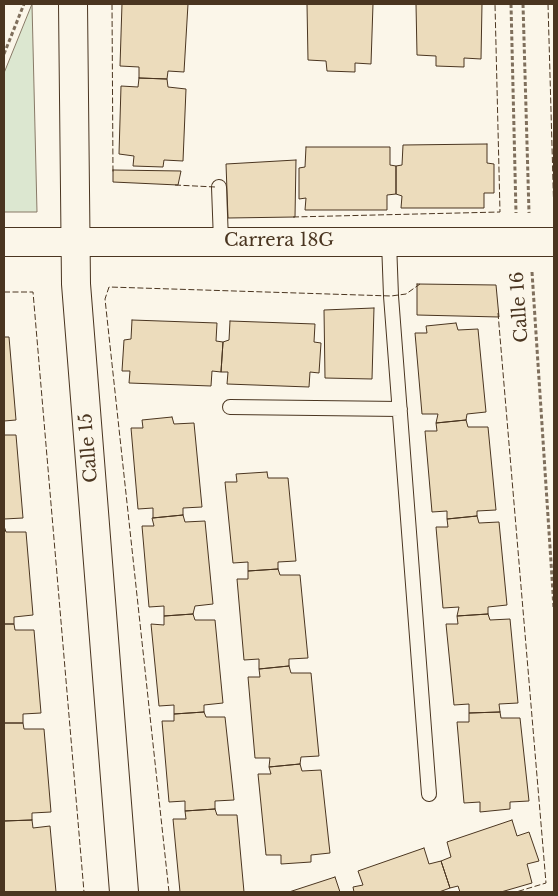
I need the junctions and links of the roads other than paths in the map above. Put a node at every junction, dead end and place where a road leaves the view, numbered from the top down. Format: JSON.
{"nodes":[{"id":1,"x":74,"y":4,"type":"edge"},
{"id":2,"x":219,"y":187,"type":"dead end"},
{"id":3,"x":221,"y":241,"type":"junction"},
{"id":4,"x":4,"y":242,"type":"edge"},
{"id":5,"x":76,"y":242,"type":"junction"},
{"id":6,"x":389,"y":242,"type":"junction"},
{"id":7,"x":534,"y":243,"type":"edge"},
{"id":8,"x":230,"y":407,"type":"dead end"},
{"id":9,"x":400,"y":409,"type":"junction"},
{"id":10,"x":429,"y":794,"type":"dead end"},
{"id":11,"x":124,"y":892,"type":"edge"}],
"edges":[{"from":1,"to":5,"type":"street","name":"Calle 15"},
{"from":2,"to":3,"type":"lane"},
{"from":3,"to":5,"type":"street","name":"Carrera 18G"},
{"from":3,"to":6,"type":"street","name":"Carrera 18G"},
{"from":4,"to":5,"type":"street","name":"Carrera 18G"},
{"from":5,"to":11,"type":"street","name":"Calle 15"},
{"from":6,"to":7,"type":"street","name":"Carrera 18G"},
{"from":6,"to":9,"type":"lane"},
{"from":8,"to":9,"type":"lane"},
{"from":9,"to":10,"type":"lane"}]}
